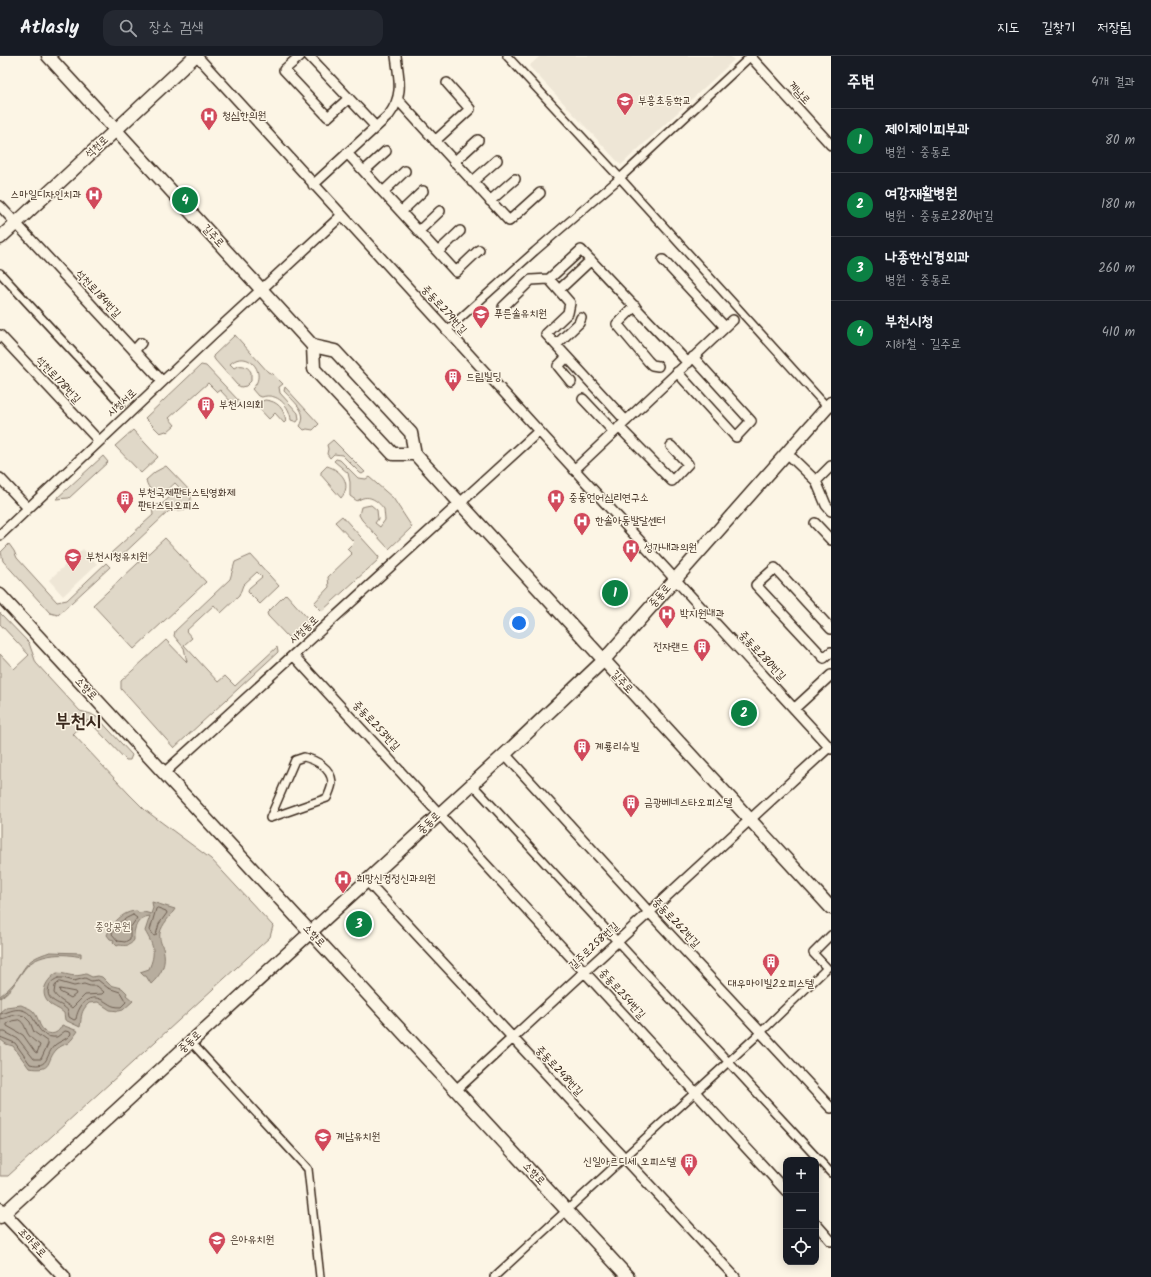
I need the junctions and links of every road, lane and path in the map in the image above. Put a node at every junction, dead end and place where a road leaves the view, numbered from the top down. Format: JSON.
{"nodes":[{"id":1,"x":48,"y":56,"type":"edge"},
{"id":2,"x":196,"y":56,"type":"edge"},
{"id":3,"x":300,"y":56,"type":"edge"},
{"id":4,"x":309,"y":56,"type":"edge"},
{"id":5,"x":396,"y":56,"type":"edge"},
{"id":6,"x":507,"y":56,"type":"edge"},
{"id":7,"x":750,"y":56,"type":"edge"},
{"id":8,"x":447,"y":83,"type":"dead end"},
{"id":9,"x":349,"y":98,"type":"junction"},
{"id":10,"x":398,"y":100,"type":"junction"},
{"id":11,"x":376,"y":127,"type":"junction"},
{"id":12,"x":116,"y":129,"type":"junction"},
{"id":13,"x":478,"y":140,"type":"dead end"},
{"id":14,"x":435,"y":141,"type":"junction"},
{"id":15,"x":831,"y":145,"type":"edge"},
{"id":16,"x":386,"y":151,"type":"dead end"},
{"id":17,"x":347,"y":153,"type":"junction"},
{"id":18,"x":496,"y":160,"type":"dead end"},
{"id":19,"x":454,"y":162,"type":"junction"},
{"id":20,"x":364,"y":171,"type":"junction"},
{"id":21,"x":405,"y":171,"type":"dead end"},
{"id":22,"x":620,"y":178,"type":"junction"},
{"id":23,"x":515,"y":179,"type":"dead end"},
{"id":24,"x":472,"y":182,"type":"junction"},
{"id":25,"x":313,"y":185,"type":"junction"},
{"id":26,"x":423,"y":191,"type":"dead end"},
{"id":27,"x":383,"y":192,"type":"junction"},
{"id":28,"x":540,"y":193,"type":"dead end"},
{"id":29,"x":490,"y":201,"type":"junction"},
{"id":30,"x":0,"y":206,"type":"edge"},
{"id":31,"x":440,"y":211,"type":"dead end"},
{"id":32,"x":401,"y":212,"type":"junction"},
{"id":33,"x":341,"y":216,"type":"junction"},
{"id":34,"x":16,"y":223,"type":"junction"},
{"id":35,"x":419,"y":231,"type":"junction"},
{"id":36,"x":460,"y":231,"type":"dead end"},
{"id":37,"x":0,"y":238,"type":"edge"},
{"id":38,"x":478,"y":250,"type":"dead end"},
{"id":39,"x":438,"y":252,"type":"junction"},
{"id":40,"x":591,"y":260,"type":"junction"},
{"id":41,"x":663,"y":260,"type":"dead end"},
{"id":42,"x":0,"y":273,"type":"edge"},
{"id":43,"x":549,"y":279,"type":"junction"},
{"id":44,"x":262,"y":288,"type":"junction"},
{"id":45,"x":559,"y":290,"type":"junction"},
{"id":46,"x":635,"y":306,"type":"junction"},
{"id":47,"x":503,"y":307,"type":"dead end"},
{"id":48,"x":581,"y":318,"type":"dead end"},
{"id":49,"x":733,"y":320,"type":"dead end"},
{"id":50,"x":725,"y":327,"type":"junction"},
{"id":51,"x":446,"y":331,"type":"junction"},
{"id":52,"x":0,"y":335,"type":"edge"},
{"id":53,"x":141,"y":343,"type":"dead end"},
{"id":54,"x":556,"y":345,"type":"junction"},
{"id":55,"x":313,"y":346,"type":"junction"},
{"id":56,"x":134,"y":351,"type":"junction"},
{"id":57,"x":567,"y":357,"type":"junction"},
{"id":58,"x":691,"y":360,"type":"junction"},
{"id":59,"x":658,"y":366,"type":"dead end"},
{"id":60,"x":677,"y":372,"type":"junction"},
{"id":61,"x":162,"y":382,"type":"junction"},
{"id":62,"x":571,"y":382,"type":"dead end"},
{"id":63,"x":583,"y":399,"type":"dead end"},
{"id":64,"x":121,"y":404,"type":"dead end"},
{"id":65,"x":830,"y":407,"type":"edge"},
{"id":66,"x":620,"y":427,"type":"junction"},
{"id":67,"x":538,"y":431,"type":"junction"},
{"id":68,"x":99,"y":441,"type":"junction"},
{"id":69,"x":672,"y":446,"type":"dead end"},
{"id":70,"x":787,"y":453,"type":"junction"},
{"id":71,"x":415,"y":454,"type":"junction"},
{"id":72,"x":831,"y":466,"type":"edge"},
{"id":73,"x":574,"y":470,"type":"junction"},
{"id":74,"x":0,"y":478,"type":"edge"},
{"id":75,"x":816,"y":481,"type":"junction"},
{"id":76,"x":459,"y":503,"type":"junction"},
{"id":77,"x":28,"y":508,"type":"junction"},
{"id":78,"x":831,"y":511,"type":"edge"},
{"id":79,"x":815,"y":523,"type":"dead end"},
{"id":80,"x":0,"y":535,"type":"edge"},
{"id":81,"x":831,"y":540,"type":"edge"},
{"id":82,"x":674,"y":580,"type":"junction"},
{"id":83,"x":0,"y":595,"type":"edge"},
{"id":84,"x":831,"y":629,"type":"edge"},
{"id":85,"x":831,"y":652,"type":"edge"},
{"id":86,"x":294,"y":656,"type":"junction"},
{"id":87,"x":603,"y":661,"type":"junction"},
{"id":88,"x":831,"y":675,"type":"edge"},
{"id":89,"x":794,"y":709,"type":"junction"},
{"id":90,"x":830,"y":748,"type":"edge"},
{"id":91,"x":505,"y":754,"type":"junction"},
{"id":92,"x":295,"y":760,"type":"joint"},
{"id":93,"x":164,"y":773,"type":"junction"},
{"id":94,"x":472,"y":784,"type":"junction"},
{"id":95,"x":440,"y":814,"type":"junction"},
{"id":96,"x":749,"y":819,"type":"junction"},
{"id":97,"x":367,"y":880,"type":"junction"},
{"id":98,"x":831,"y":908,"type":"edge"},
{"id":99,"x":649,"y":912,"type":"junction"},
{"id":100,"x":310,"y":932,"type":"junction"},
{"id":101,"x":831,"y":935,"type":"edge"},
{"id":102,"x":616,"y":941,"type":"junction"},
{"id":103,"x":585,"y":971,"type":"junction"},
{"id":104,"x":761,"y":1032,"type":"junction"},
{"id":105,"x":513,"y":1038,"type":"junction"},
{"id":106,"x":191,"y":1042,"type":"junction"},
{"id":107,"x":729,"y":1062,"type":"junction"},
{"id":108,"x":456,"y":1090,"type":"junction"},
{"id":109,"x":696,"y":1092,"type":"junction"},
{"id":110,"x":831,"y":1108,"type":"edge"},
{"id":111,"x":624,"y":1158,"type":"junction"},
{"id":112,"x":831,"y":1173,"type":"edge"},
{"id":113,"x":783,"y":1188,"type":"edge"},
{"id":114,"x":567,"y":1211,"type":"junction"},
{"id":115,"x":1,"y":1213,"type":"edge"},
{"id":116,"x":819,"y":1227,"type":"edge"},
{"id":117,"x":831,"y":1240,"type":"edge"},
{"id":118,"x":64,"y":1277,"type":"edge"},
{"id":119,"x":320,"y":1277,"type":"edge"},
{"id":120,"x":494,"y":1277,"type":"edge"},
{"id":121,"x":628,"y":1277,"type":"edge"},
{"id":122,"x":735,"y":1277,"type":"edge"}],
"edges":[{"from":1,"to":12,"type":"street","name":"길주로"},
{"from":2,"to":12,"type":"street","name":"석천로"},
{"from":2,"to":25,"type":"street","name":"중동로279번길"},
{"from":3,"to":9,"type":"street"},
{"from":4,"to":9,"type":"street"},
{"from":5,"to":10,"type":"street"},
{"from":6,"to":22,"type":"street"},
{"from":7,"to":15,"type":"street","name":"계남로"},
{"from":7,"to":22,"type":"street"},
{"from":8,"to":14,"type":"street"},
{"from":9,"to":11,"type":"street"},
{"from":10,"to":11,"type":"street"},
{"from":10,"to":14,"type":"street"},
{"from":11,"to":17,"type":"street"},
{"from":12,"to":34,"type":"street","name":"석천로"},
{"from":12,"to":44,"type":"street","name":"길주로"},
{"from":13,"to":19,"type":"street"},
{"from":14,"to":19,"type":"street"},
{"from":16,"to":20,"type":"street"},
{"from":17,"to":20,"type":"street"},
{"from":17,"to":25,"type":"street"},
{"from":18,"to":24,"type":"street"},
{"from":19,"to":24,"type":"street"},
{"from":20,"to":27,"type":"street"},
{"from":21,"to":27,"type":"street"},
{"from":22,"to":51,"type":"street"},
{"from":22,"to":65,"type":"street"},
{"from":23,"to":29,"type":"street"},
{"from":24,"to":29,"type":"street"},
{"from":25,"to":33,"type":"street","name":"중동로279번길"},
{"from":26,"to":32,"type":"street"},
{"from":27,"to":32,"type":"street"},
{"from":28,"to":29,"type":"street"},
{"from":30,"to":34,"type":"street","name":"석천로184번길"},
{"from":31,"to":35,"type":"street"},
{"from":32,"to":35,"type":"street"},
{"from":33,"to":44,"type":"street","name":"시청서로"},
{"from":33,"to":51,"type":"street","name":"중동로279번길"},
{"from":34,"to":37,"type":"street","name":"석천로"},
{"from":34,"to":56,"type":"street","name":"석천로184번길"},
{"from":35,"to":39,"type":"street"},
{"from":36,"to":39,"type":"street"},
{"from":38,"to":39,"type":"street"},
{"from":40,"to":43,"type":"street"},
{"from":40,"to":45,"type":"street"},
{"from":40,"to":46,"type":"street"},
{"from":41,"to":50,"type":"street"},
{"from":42,"to":64,"type":"street"},
{"from":43,"to":45,"type":"street"},
{"from":43,"to":47,"type":"street"},
{"from":44,"to":55,"type":"street","name":"길주로"},
{"from":44,"to":61,"type":"street","name":"시청서로"},
{"from":45,"to":54,"type":"street"},
{"from":46,"to":58,"type":"street"},
{"from":46,"to":59,"type":"street"},
{"from":48,"to":54,"type":"street"},
{"from":49,"to":50,"type":"street"},
{"from":50,"to":58,"type":"street"},
{"from":51,"to":67,"type":"street","name":"중동로279번길"},
{"from":52,"to":68,"type":"street","name":"석천로178번길"},
{"from":53,"to":56,"type":"street"},
{"from":54,"to":57,"type":"street"},
{"from":55,"to":71,"type":"street"},
{"from":55,"to":71,"type":"street"},
{"from":56,"to":61,"type":"street","name":"석천로184번길"},
{"from":57,"to":62,"type":"street"},
{"from":57,"to":66,"type":"street"},
{"from":58,"to":60,"type":"street"},
{"from":58,"to":60,"type":"street"},
{"from":60,"to":66,"type":"street"},
{"from":61,"to":68,"type":"street","name":"시청서로"},
{"from":63,"to":66,"type":"street"},
{"from":65,"to":70,"type":"street","name":"중동로"},
{"from":66,"to":69,"type":"street"},
{"from":66,"to":73,"type":"street"},
{"from":67,"to":73,"type":"street","name":"중동로279번길"},
{"from":67,"to":76,"type":"street","name":"시청동로"},
{"from":68,"to":77,"type":"street","name":"시청서로"},
{"from":70,"to":75,"type":"street"},
{"from":70,"to":82,"type":"street","name":"중동로"},
{"from":71,"to":76,"type":"street","name":"길주로"},
{"from":72,"to":75,"type":"street"},
{"from":73,"to":82,"type":"street","name":"중동로279번길"},
{"from":74,"to":77,"type":"street"},
{"from":75,"to":78,"type":"street"},
{"from":76,"to":86,"type":"street","name":"시청동로"},
{"from":76,"to":87,"type":"street","name":"길주로"},
{"from":77,"to":80,"type":"street","name":"시청서로"},
{"from":79,"to":81,"type":"street"},
{"from":82,"to":87,"type":"street","name":"중동로"},
{"from":82,"to":89,"type":"street","name":"중동로280번길"},
{"from":83,"to":93,"type":"street","name":"소향로"},
{"from":84,"to":85,"type":"street"},
{"from":86,"to":93,"type":"street","name":"시청동로"},
{"from":86,"to":95,"type":"street","name":"중동로253번길"},
{"from":87,"to":91,"type":"street","name":"중동로"},
{"from":87,"to":96,"type":"street","name":"길주로"},
{"from":88,"to":89,"type":"street"},
{"from":89,"to":90,"type":"street","name":"중동로280번길"},
{"from":90,"to":96,"type":"street","name":"길주로258번길"},
{"from":91,"to":94,"type":"street","name":"중동로"},
{"from":91,"to":99,"type":"street","name":"중동로262번길"},
{"from":92,"to":92,"type":"street"},
{"from":93,"to":100,"type":"street","name":"소향로"},
{"from":94,"to":95,"type":"street","name":"중동로"},
{"from":94,"to":102,"type":"street"},
{"from":95,"to":97,"type":"street","name":"중동로"},
{"from":95,"to":103,"type":"street","name":"중동로254번길"},
{"from":96,"to":98,"type":"street","name":"길주로"},
{"from":96,"to":99,"type":"street","name":"길주로258번길"},
{"from":97,"to":100,"type":"street","name":"중동로"},
{"from":97,"to":105,"type":"street","name":"중동로248번길"},
{"from":99,"to":102,"type":"street","name":"길주로258번길"},
{"from":99,"to":104,"type":"street","name":"중동로262번길"},
{"from":100,"to":106,"type":"street","name":"중동로"},
{"from":100,"to":108,"type":"street","name":"소향로"},
{"from":101,"to":104,"type":"street"},
{"from":102,"to":103,"type":"street","name":"길주로258번길"},
{"from":102,"to":107,"type":"street"},
{"from":103,"to":105,"type":"street","name":"길주로258번길"},
{"from":103,"to":109,"type":"street","name":"중동로254번길"},
{"from":104,"to":107,"type":"street"},
{"from":104,"to":110,"type":"street","name":"중동로262번길"},
{"from":105,"to":108,"type":"street","name":"길주로258번길"},
{"from":105,"to":111,"type":"street","name":"중동로248번길"},
{"from":106,"to":115,"type":"street","name":"중동로"},
{"from":106,"to":119,"type":"street"},
{"from":107,"to":109,"type":"street"},
{"from":107,"to":112,"type":"street"},
{"from":108,"to":114,"type":"street","name":"소향로"},
{"from":109,"to":111,"type":"street"},
{"from":109,"to":113,"type":"street","name":"중동로254번길"},
{"from":111,"to":114,"type":"street"},
{"from":111,"to":122,"type":"street","name":"중동로248번길"},
{"from":114,"to":120,"type":"street"},
{"from":114,"to":121,"type":"street","name":"소향로"},
{"from":115,"to":118,"type":"street","name":"조마루로"},
{"from":116,"to":117,"type":"street"}]}
